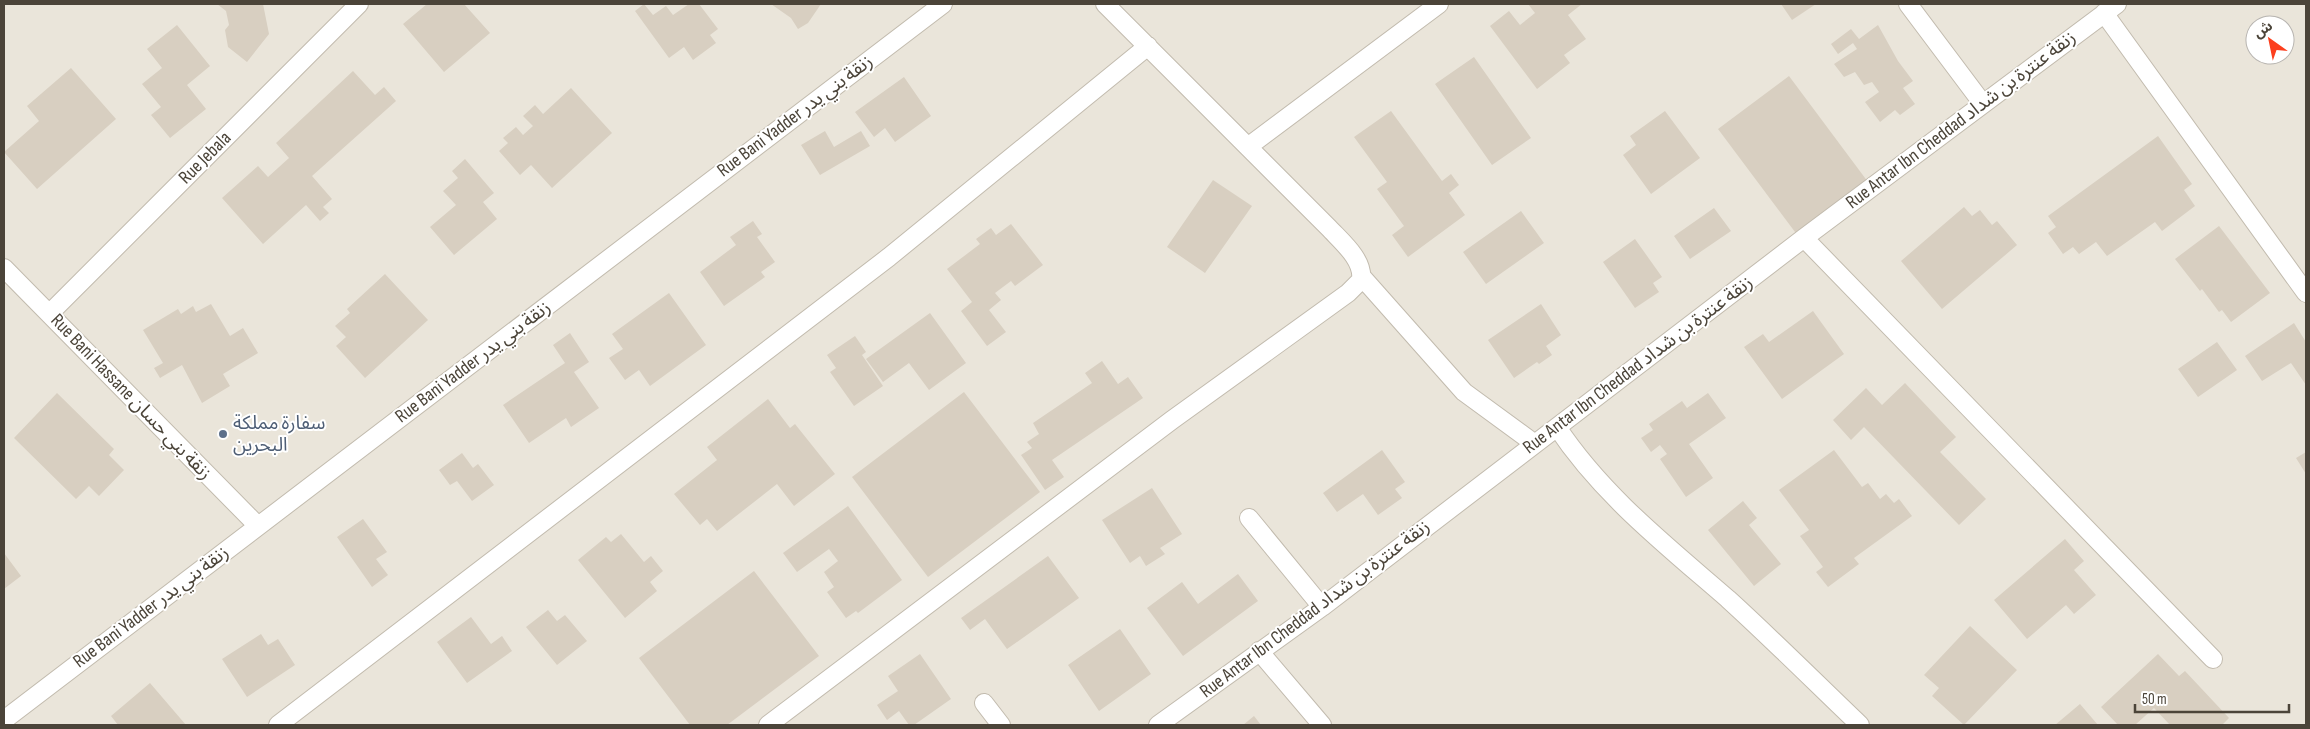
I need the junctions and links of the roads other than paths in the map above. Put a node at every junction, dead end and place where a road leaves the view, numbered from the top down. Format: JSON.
{"nodes":[{"id":1,"x":359,"y":4,"type":"edge"},
{"id":2,"x":942,"y":4,"type":"edge"},
{"id":3,"x":1105,"y":4,"type":"edge"},
{"id":4,"x":1439,"y":4,"type":"edge"},
{"id":5,"x":1908,"y":4,"type":"edge"},
{"id":6,"x":2110,"y":9,"type":"edge"},
{"id":7,"x":1148,"y":46,"type":"junction"},
{"id":8,"x":1983,"y":104,"type":"junction"},
{"id":9,"x":1249,"y":146,"type":"junction"},
{"id":10,"x":1804,"y":238,"type":"junction"},
{"id":11,"x":4,"y":268,"type":"edge"},
{"id":12,"x":1362,"y":277,"type":"junction"},
{"id":13,"x":2306,"y":293,"type":"edge"},
{"id":14,"x":50,"y":313,"type":"junction"},
{"id":15,"x":1557,"y":427,"type":"junction"},
{"id":16,"x":1535,"y":444,"type":"junction"},
{"id":17,"x":1249,"y":518,"type":"dead end"},
{"id":18,"x":258,"y":526,"type":"junction"},
{"id":19,"x":1322,"y":607,"type":"junction"},
{"id":20,"x":1259,"y":651,"type":"junction"},
{"id":21,"x":2213,"y":659,"type":"dead end"},
{"id":22,"x":984,"y":703,"type":"dead end"},
{"id":23,"x":4,"y":720,"type":"edge"},
{"id":24,"x":278,"y":725,"type":"edge"},
{"id":25,"x":768,"y":725,"type":"edge"},
{"id":26,"x":1000,"y":725,"type":"edge"},
{"id":27,"x":1158,"y":725,"type":"edge"},
{"id":28,"x":1322,"y":725,"type":"edge"},
{"id":29,"x":1860,"y":725,"type":"edge"}],
"edges":[{"from":1,"to":14,"type":"street","name":"Rue Jebala"},
{"from":2,"to":18,"type":"street","name":"Rue Bani Yadder زنقة بني يدر"},
{"from":3,"to":7,"type":"street"},
{"from":4,"to":9,"type":"street"},
{"from":5,"to":8,"type":"street"},
{"from":6,"to":8,"type":"street","name":"Rue Antar Ibn Cheddad زنقة عنترة بن شداد"},
{"from":6,"to":13,"type":"street"},
{"from":7,"to":9,"type":"street"},
{"from":7,"to":24,"type":"street"},
{"from":8,"to":10,"type":"street","name":"Rue Antar Ibn Cheddad زنقة عنترة بن شداد"},
{"from":9,"to":12,"type":"street"},
{"from":10,"to":15,"type":"street","name":"Rue Antar Ibn Cheddad زنقة عنترة بن شداد"},
{"from":10,"to":21,"type":"street"},
{"from":11,"to":14,"type":"street","name":"Rue Bani Hassane زنقة بني حسان"},
{"from":12,"to":16,"type":"street"},
{"from":12,"to":25,"type":"street"},
{"from":14,"to":18,"type":"street","name":"Rue Bani Hassane زنقة بني حسان"},
{"from":15,"to":16,"type":"street","name":"Rue Antar Ibn Cheddad زنقة عنترة بن شداد"},
{"from":15,"to":29,"type":"street"},
{"from":16,"to":19,"type":"street","name":"Rue Antar Ibn Cheddad زنقة عنترة بن شداد"},
{"from":17,"to":19,"type":"street"},
{"from":18,"to":23,"type":"street","name":"Rue Bani Yadder زنقة بني يدر"},
{"from":19,"to":20,"type":"street","name":"Rue Antar Ibn Cheddad زنقة عنترة بن شداد"},
{"from":20,"to":27,"type":"street","name":"Rue Antar Ibn Cheddad زنقة عنترة بن شداد"},
{"from":20,"to":28,"type":"street"},
{"from":22,"to":26,"type":"street"}]}
